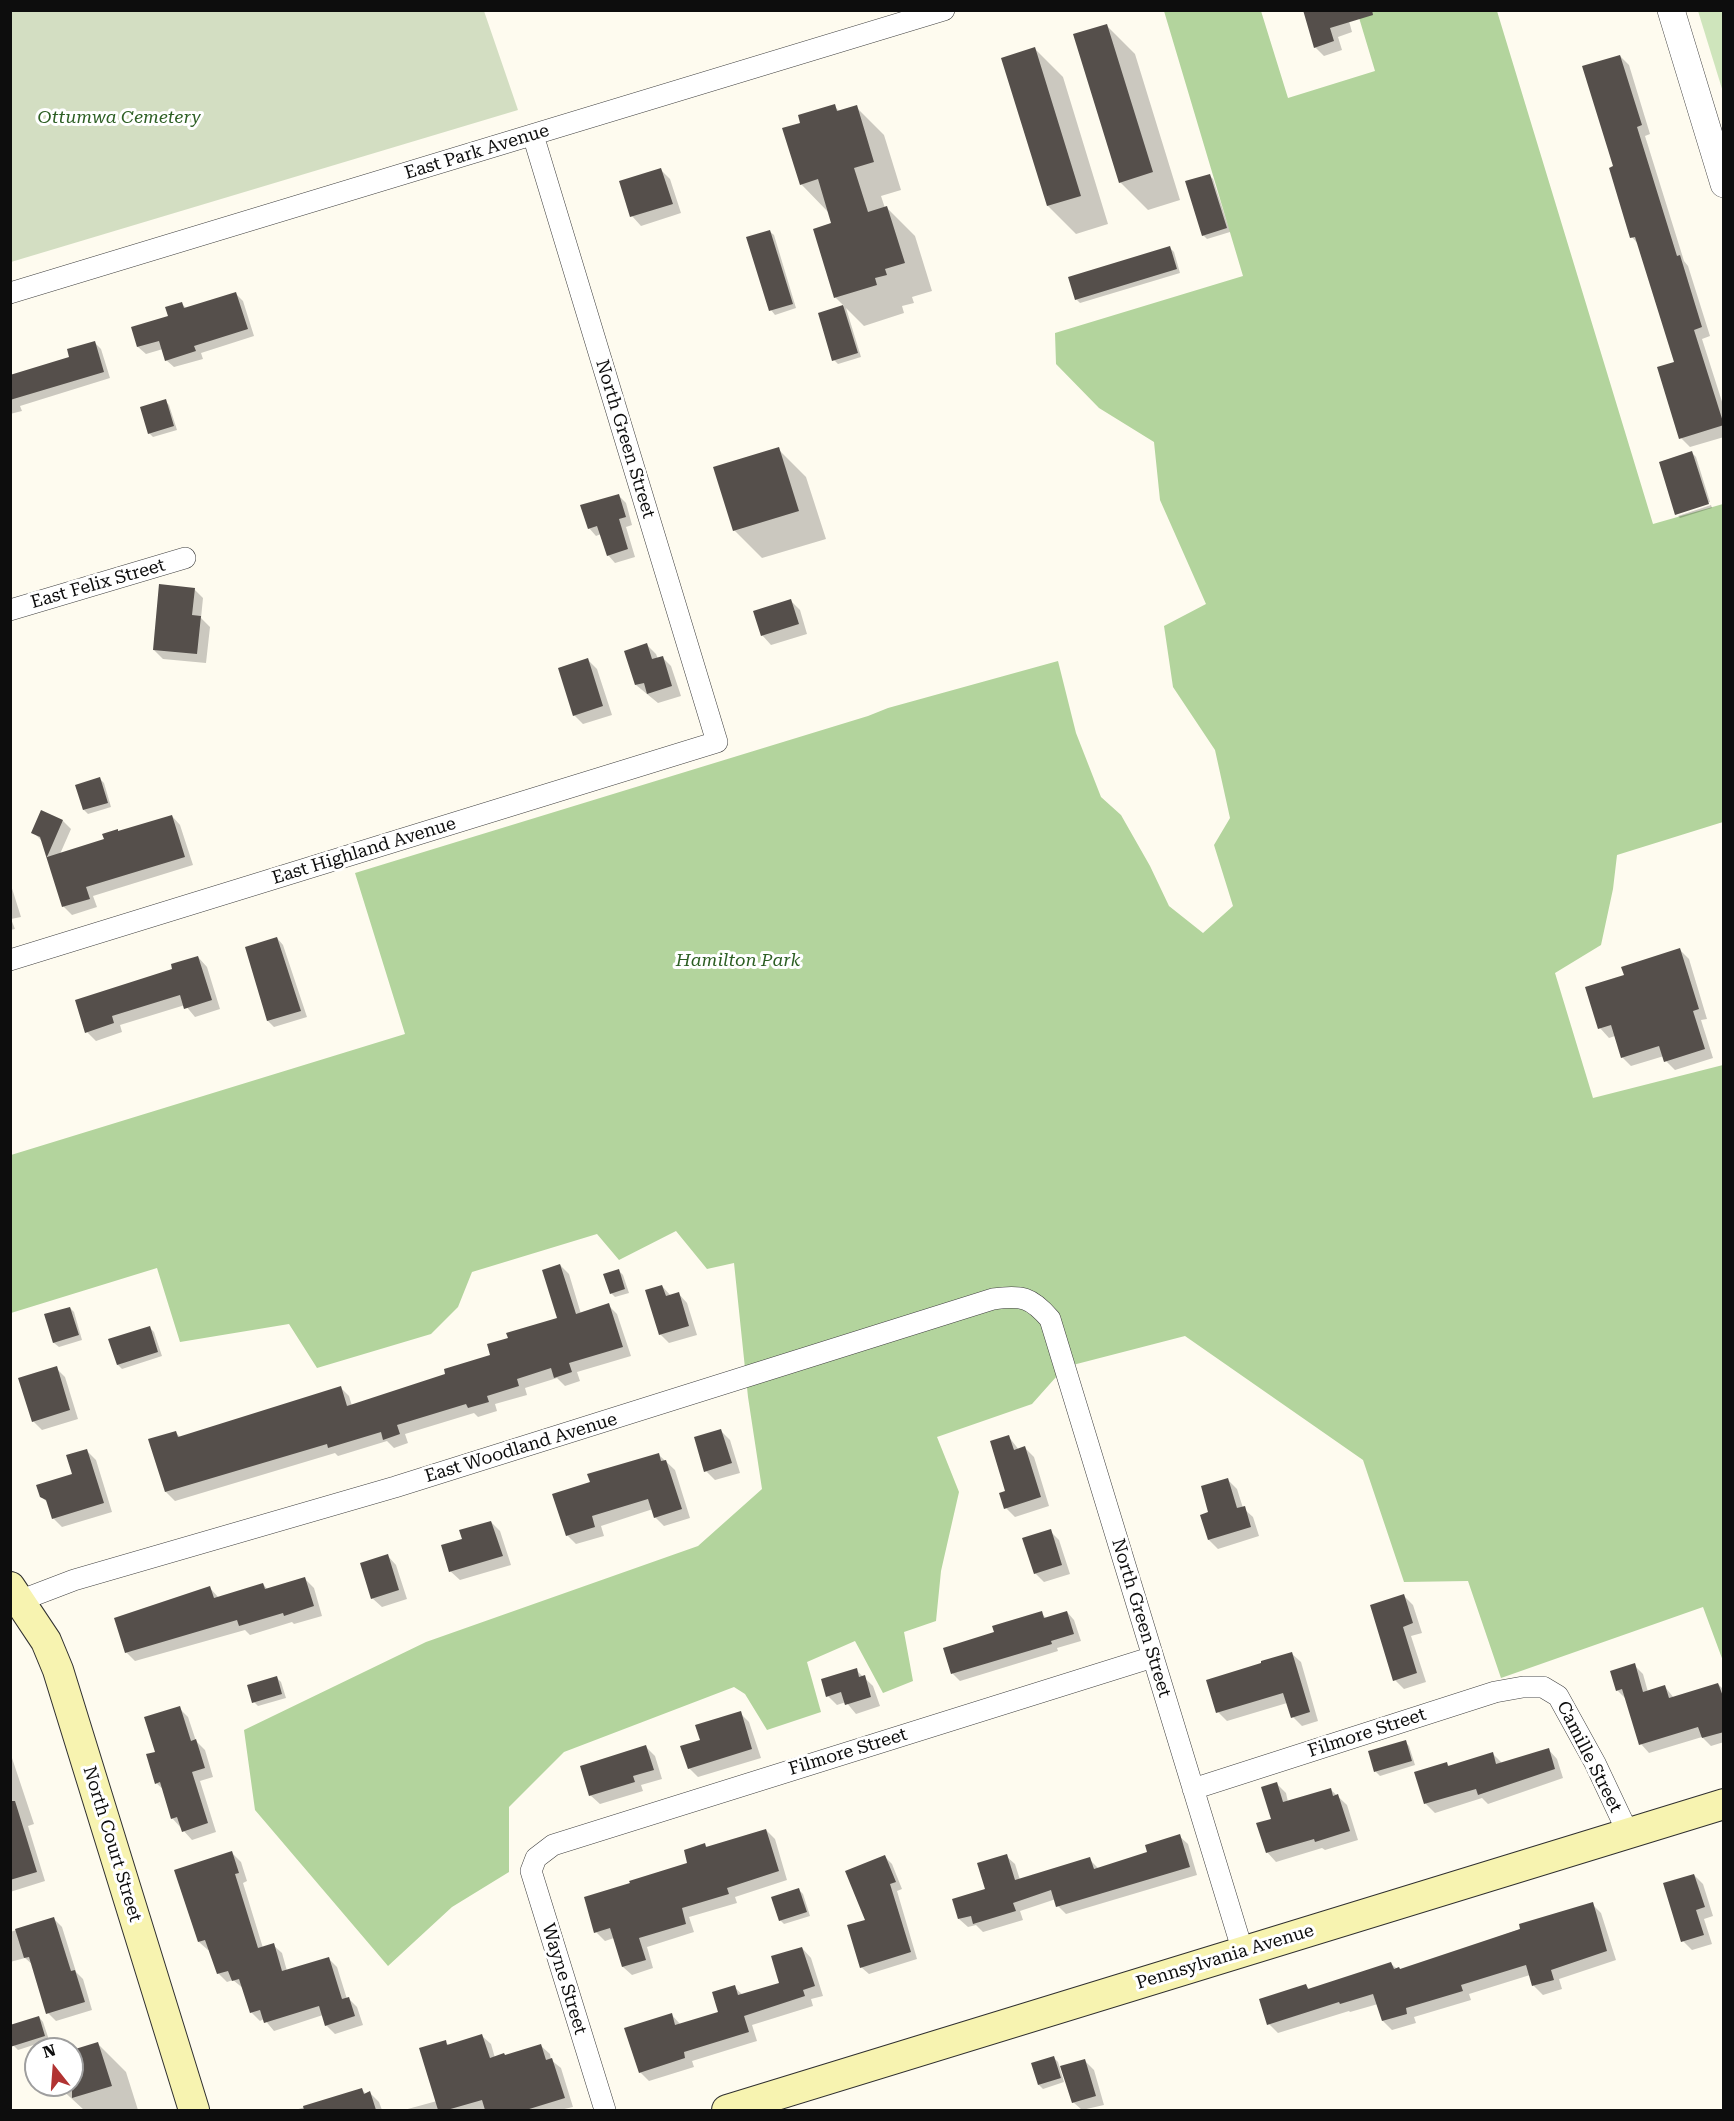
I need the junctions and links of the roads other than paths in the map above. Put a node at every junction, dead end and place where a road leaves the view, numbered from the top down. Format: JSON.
{"nodes":[{"id":1,"x":944,"y":10,"type":"edge"},
{"id":2,"x":1671,"y":10,"type":"edge"},
{"id":3,"x":533,"y":135,"type":"junction"},
{"id":4,"x":1724,"y":184,"type":"edge"},
{"id":5,"x":10,"y":292,"type":"edge"},
{"id":6,"x":185,"y":558,"type":"dead end"},
{"id":7,"x":10,"y":609,"type":"edge"},
{"id":8,"x":717,"y":742,"type":"joint"},
{"id":9,"x":10,"y":960,"type":"edge"},
{"id":10,"x":1022,"y":1298,"type":"joint"},
{"id":11,"x":13,"y":1597,"type":"edge"},
{"id":12,"x":1153,"y":1657,"type":"junction"},
{"id":13,"x":1543,"y":1687,"type":"joint"},
{"id":14,"x":1193,"y":1789,"type":"junction"},
{"id":15,"x":1724,"y":1804,"type":"edge"},
{"id":16,"x":1628,"y":1833,"type":"junction"},
{"id":17,"x":545,"y":1851,"type":"joint"},
{"id":18,"x":1244,"y":1952,"type":"junction"},
{"id":19,"x":194,"y":2110,"type":"edge"},
{"id":20,"x":605,"y":2110,"type":"edge"},
{"id":21,"x":727,"y":2110,"type":"edge"}],
"edges":[{"from":1,"to":3,"type":"street","name":"East Park Avenue"},
{"from":2,"to":4,"type":"street"},
{"from":3,"to":5,"type":"street","name":"East Park Avenue"},
{"from":3,"to":8,"type":"street","name":"North Green Street"},
{"from":6,"to":7,"type":"street","name":"East Felix Street"},
{"from":8,"to":9,"type":"street","name":"East Highland Avenue"},
{"from":10,"to":11,"type":"street","name":"East Woodland Avenue"},
{"from":10,"to":12,"type":"street","name":"North Green Street"},
{"from":11,"to":19,"type":"main road","name":"North Court Street"},
{"from":12,"to":14,"type":"street","name":"North Green Street"},
{"from":12,"to":17,"type":"street","name":"Filmore Street"},
{"from":13,"to":14,"type":"street","name":"Filmore Street"},
{"from":13,"to":16,"type":"street","name":"Camille Street"},
{"from":14,"to":18,"type":"street","name":"North Green Street"},
{"from":15,"to":16,"type":"main road","name":"Pennsylvania Avenue"},
{"from":16,"to":18,"type":"main road","name":"Pennsylvania Avenue"},
{"from":17,"to":20,"type":"street","name":"Wayne Street"},
{"from":18,"to":21,"type":"main road","name":"Pennsylvania Avenue"}]}
